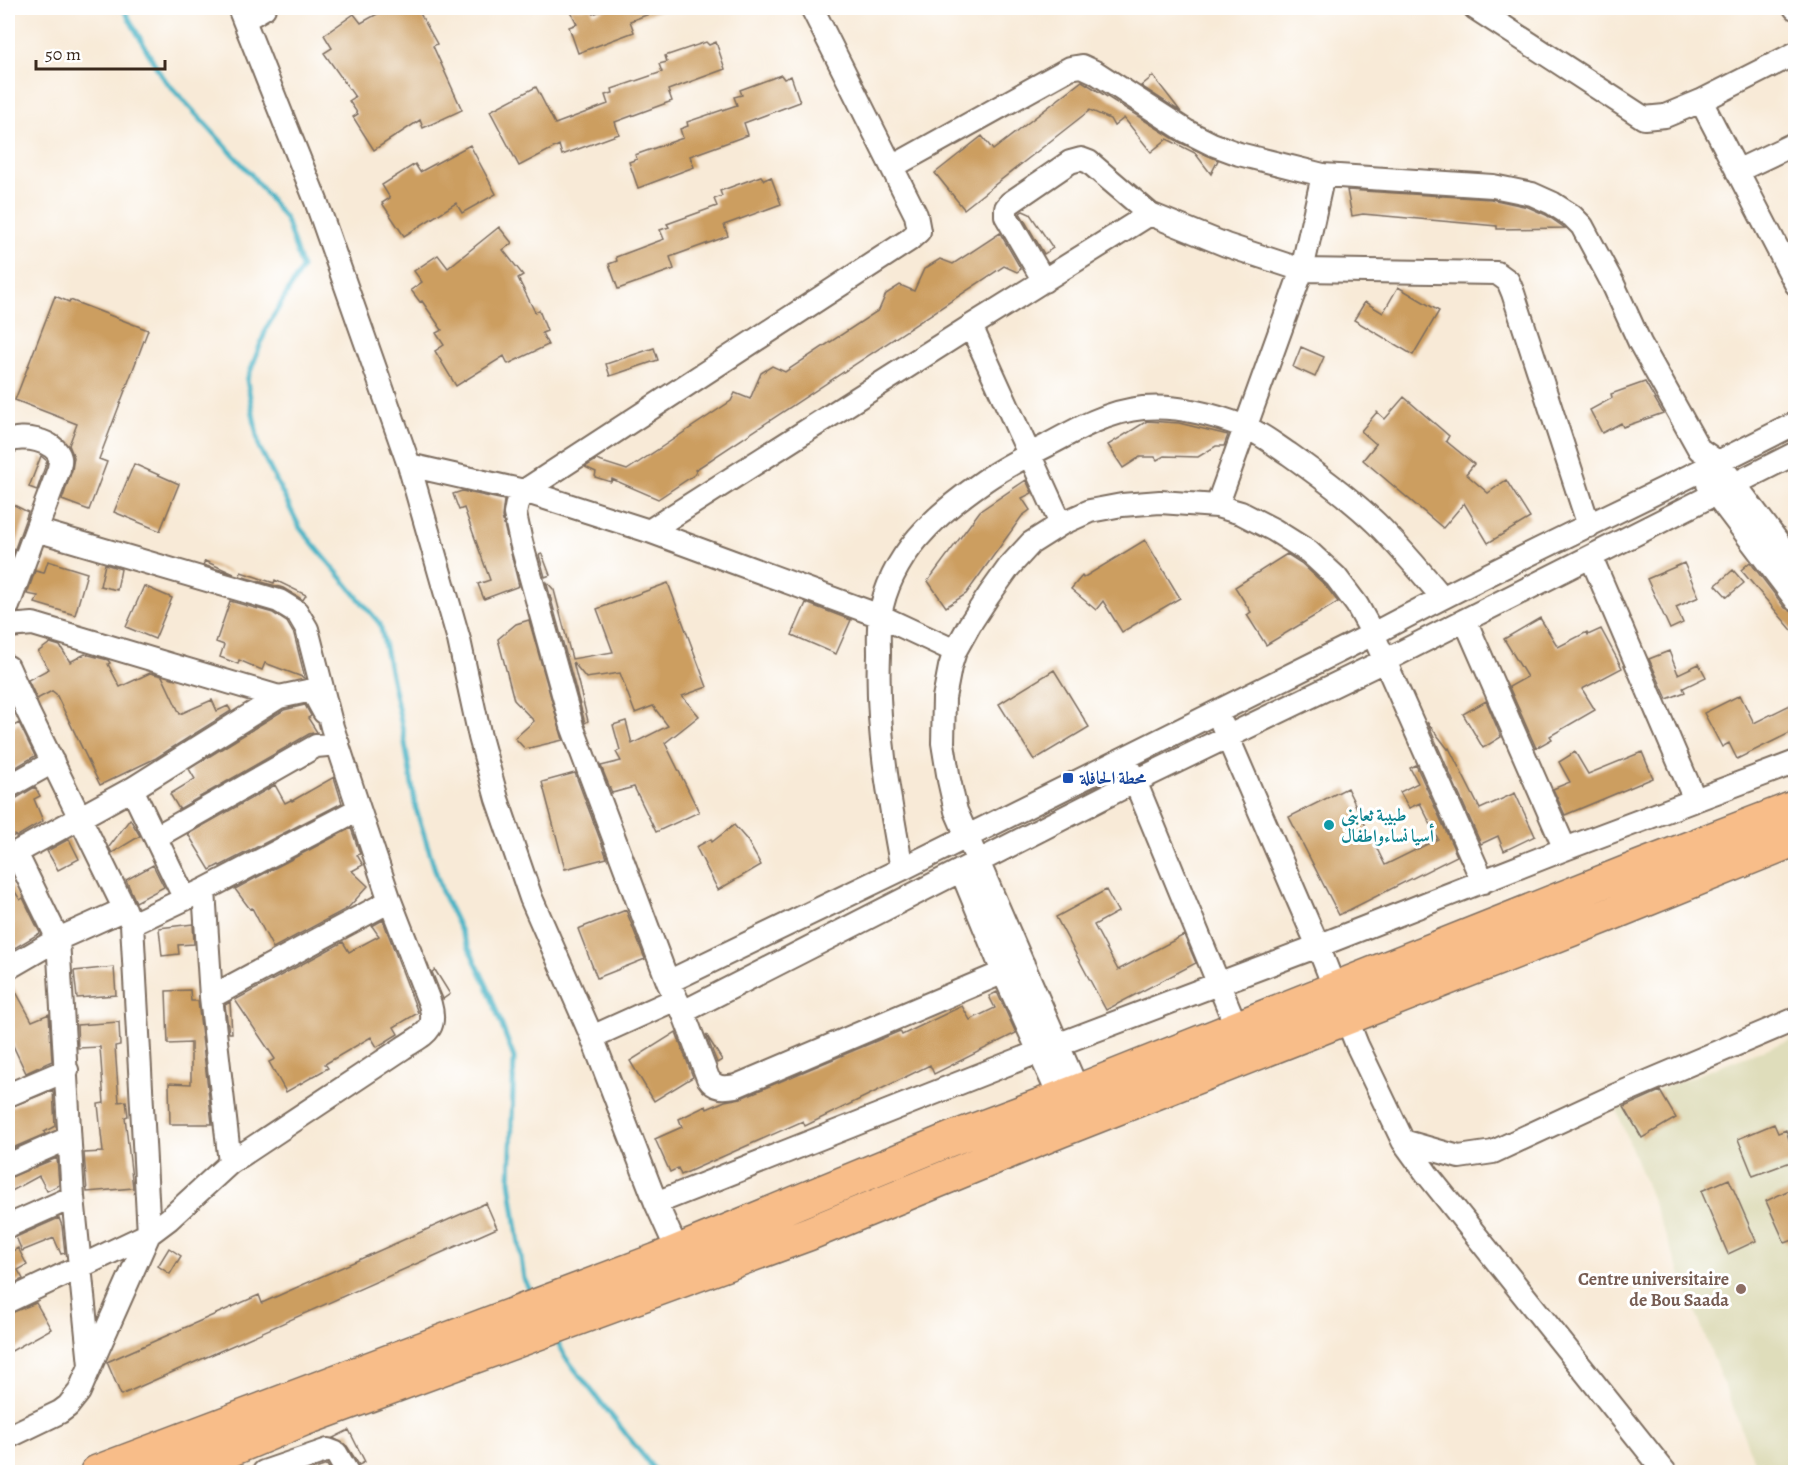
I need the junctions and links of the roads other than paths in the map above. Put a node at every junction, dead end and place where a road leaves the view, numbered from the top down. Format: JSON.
{"nodes":[{"id":1,"x":264,"y":8,"type":"edge"},
{"id":2,"x":812,"y":8,"type":"edge"},
{"id":3,"x":1475,"y":8,"type":"edge"},
{"id":4,"x":242,"y":14,"type":"edge"},
{"id":5,"x":1796,"y":52,"type":"edge"},
{"id":6,"x":1701,"y":100,"type":"junction"},
{"id":7,"x":1796,"y":143,"type":"edge"},
{"id":8,"x":892,"y":167,"type":"junction"},
{"id":9,"x":1737,"y":171,"type":"junction"},
{"id":10,"x":1323,"y":175,"type":"junction"},
{"id":11,"x":1150,"y":214,"type":"junction"},
{"id":12,"x":1302,"y":270,"type":"junction"},
{"id":13,"x":1044,"y":281,"type":"junction"},
{"id":14,"x":1796,"y":284,"type":"edge"},
{"id":15,"x":971,"y":326,"type":"junction"},
{"id":16,"x":1796,"y":423,"type":"edge"},
{"id":17,"x":1246,"y":426,"type":"junction"},
{"id":18,"x":8,"y":442,"type":"edge"},
{"id":19,"x":1796,"y":453,"type":"edge"},
{"id":20,"x":1029,"y":454,"type":"junction"},
{"id":21,"x":409,"y":465,"type":"junction"},
{"id":22,"x":1709,"y":467,"type":"junction"},
{"id":23,"x":1736,"y":484,"type":"junction"},
{"id":24,"x":524,"y":491,"type":"junction"},
{"id":25,"x":1715,"y":494,"type":"junction"},
{"id":26,"x":1217,"y":506,"type":"junction"},
{"id":27,"x":1061,"y":524,"type":"junction"},
{"id":28,"x":1589,"y":526,"type":"junction"},
{"id":29,"x":36,"y":530,"type":"junction"},
{"id":30,"x":649,"y":531,"type":"junction"},
{"id":31,"x":1591,"y":557,"type":"junction"},
{"id":32,"x":1796,"y":566,"type":"edge"},
{"id":33,"x":1442,"y":597,"type":"junction"},
{"id":34,"x":1796,"y":600,"type":"edge"},
{"id":35,"x":8,"y":606,"type":"edge"},
{"id":36,"x":880,"y":616,"type":"junction"},
{"id":37,"x":1464,"y":620,"type":"junction"},
{"id":38,"x":8,"y":626,"type":"edge"},
{"id":39,"x":1373,"y":634,"type":"junction"},
{"id":40,"x":955,"y":651,"type":"junction"},
{"id":41,"x":1386,"y":660,"type":"junction"},
{"id":42,"x":8,"y":667,"type":"edge"},
{"id":43,"x":279,"y":698,"type":"junction"},
{"id":44,"x":1217,"y":711,"type":"junction"},
{"id":45,"x":335,"y":735,"type":"junction"},
{"id":46,"x":1227,"y":737,"type":"junction"},
{"id":47,"x":1125,"y":756,"type":"junction"},
{"id":48,"x":53,"y":762,"type":"junction"},
{"id":49,"x":1796,"y":762,"type":"edge"},
{"id":50,"x":1134,"y":782,"type":"junction"},
{"id":51,"x":8,"y":787,"type":"edge"},
{"id":52,"x":132,"y":789,"type":"junction"},
{"id":53,"x":1695,"y":800,"type":"junction"},
{"id":54,"x":1796,"y":807,"type":"edge"},
{"id":55,"x":359,"y":809,"type":"junction"},
{"id":56,"x":81,"y":818,"type":"junction"},
{"id":57,"x":968,"y":836,"type":"junction"},
{"id":58,"x":156,"y":837,"type":"junction"},
{"id":59,"x":1796,"y":839,"type":"edge"},
{"id":60,"x":1565,"y":849,"type":"junction"},
{"id":61,"x":12,"y":855,"type":"edge"},
{"id":62,"x":970,"y":866,"type":"junction"},
{"id":63,"x":902,"y":869,"type":"junction"},
{"id":64,"x":1483,"y":882,"type":"junction"},
{"id":65,"x":194,"y":895,"type":"junction"},
{"id":66,"x":390,"y":901,"type":"junction"},
{"id":67,"x":128,"y":917,"type":"junction"},
{"id":68,"x":58,"y":939,"type":"junction"},
{"id":69,"x":1318,"y":946,"type":"junction"},
{"id":70,"x":8,"y":968,"type":"edge"},
{"id":71,"x":1013,"y":968,"type":"junction"},
{"id":72,"x":1218,"y":985,"type":"junction"},
{"id":73,"x":211,"y":997,"type":"junction"},
{"id":74,"x":676,"y":997,"type":"junction"},
{"id":75,"x":1339,"y":1003,"type":"junction"},
{"id":76,"x":1796,"y":1019,"type":"edge"},
{"id":77,"x":1236,"y":1026,"type":"junction"},
{"id":78,"x":592,"y":1037,"type":"junction"},
{"id":79,"x":1048,"y":1049,"type":"junction"},
{"id":80,"x":67,"y":1070,"type":"junction"},
{"id":81,"x":1069,"y":1094,"type":"junction"},
{"id":82,"x":8,"y":1095,"type":"edge"},
{"id":83,"x":69,"y":1138,"type":"junction"},
{"id":84,"x":1403,"y":1140,"type":"junction"},
{"id":85,"x":230,"y":1163,"type":"junction"},
{"id":86,"x":8,"y":1165,"type":"edge"},
{"id":87,"x":73,"y":1197,"type":"junction"},
{"id":88,"x":656,"y":1203,"type":"junction"},
{"id":89,"x":8,"y":1226,"type":"edge"},
{"id":90,"x":149,"y":1234,"type":"junction"},
{"id":91,"x":678,"y":1252,"type":"junction"},
{"id":92,"x":80,"y":1267,"type":"junction"},
{"id":93,"x":8,"y":1301,"type":"edge"},
{"id":94,"x":90,"y":1366,"type":"junction"},
{"id":95,"x":8,"y":1437,"type":"edge"},
{"id":96,"x":98,"y":1473,"type":"edge"},
{"id":97,"x":177,"y":1473,"type":"edge"},
{"id":98,"x":264,"y":1473,"type":"edge"},
{"id":99,"x":346,"y":1473,"type":"edge"},
{"id":100,"x":1665,"y":1473,"type":"edge"}],
"edges":[{"from":1,"to":4,"type":"street"},
{"from":2,"to":8,"type":"street"},
{"from":3,"to":6,"type":"street"},
{"from":4,"to":21,"type":"street"},
{"from":5,"to":6,"type":"street"},
{"from":6,"to":9,"type":"street"},
{"from":7,"to":9,"type":"street"},
{"from":8,"to":10,"type":"street"},
{"from":8,"to":24,"type":"street"},
{"from":9,"to":14,"type":"street"},
{"from":10,"to":12,"type":"street"},
{"from":10,"to":22,"type":"street"},
{"from":11,"to":12,"type":"street"},
{"from":11,"to":13,"type":"street"},
{"from":11,"to":13,"type":"street"},
{"from":12,"to":17,"type":"street"},
{"from":12,"to":28,"type":"street"},
{"from":13,"to":15,"type":"street"},
{"from":15,"to":20,"type":"street"},
{"from":15,"to":30,"type":"street"},
{"from":16,"to":22,"type":"street"},
{"from":17,"to":20,"type":"street"},
{"from":17,"to":26,"type":"street"},
{"from":17,"to":33,"type":"street"},
{"from":18,"to":29,"type":"street"},
{"from":19,"to":23,"type":"street"},
{"from":20,"to":27,"type":"street"},
{"from":20,"to":36,"type":"street"},
{"from":21,"to":24,"type":"street"},
{"from":21,"to":78,"type":"street"},
{"from":22,"to":23,"type":"street"},
{"from":22,"to":25,"type":"street"},
{"from":22,"to":28,"type":"street"},
{"from":23,"to":25,"type":"street"},
{"from":23,"to":32,"type":"street"},
{"from":24,"to":30,"type":"street"},
{"from":24,"to":74,"type":"street"},
{"from":25,"to":31,"type":"street"},
{"from":25,"to":34,"type":"street"},
{"from":26,"to":27,"type":"street"},
{"from":26,"to":39,"type":"street"},
{"from":27,"to":40,"type":"street"},
{"from":28,"to":33,"type":"street"},
{"from":29,"to":35,"type":"street"},
{"from":29,"to":45,"type":"street"},
{"from":30,"to":36,"type":"street"},
{"from":31,"to":37,"type":"street"},
{"from":31,"to":53,"type":"street"},
{"from":33,"to":39,"type":"street"},
{"from":36,"to":40,"type":"street"},
{"from":36,"to":63,"type":"street"},
{"from":37,"to":41,"type":"street"},
{"from":37,"to":60,"type":"street"},
{"from":38,"to":43,"type":"street"},
{"from":39,"to":41,"type":"street"},
{"from":39,"to":44,"type":"street"},
{"from":40,"to":57,"type":"street"},
{"from":41,"to":46,"type":"street"},
{"from":41,"to":64,"type":"street"},
{"from":42,"to":48,"type":"street"},
{"from":43,"to":45,"type":"street"},
{"from":43,"to":52,"type":"street"},
{"from":44,"to":46,"type":"street"},
{"from":44,"to":47,"type":"street"},
{"from":45,"to":55,"type":"street"},
{"from":45,"to":58,"type":"street"},
{"from":46,"to":50,"type":"street"},
{"from":46,"to":69,"type":"street"},
{"from":47,"to":50,"type":"street"},
{"from":47,"to":57,"type":"street"},
{"from":48,"to":51,"type":"street"},
{"from":48,"to":56,"type":"street"},
{"from":49,"to":53,"type":"street"},
{"from":50,"to":62,"type":"street"},
{"from":50,"to":72,"type":"street"},
{"from":52,"to":56,"type":"street"},
{"from":52,"to":58,"type":"street"},
{"from":53,"to":60,"type":"street"},
{"from":54,"to":75,"type":"highway"},
{"from":55,"to":65,"type":"street"},
{"from":55,"to":66,"type":"street"},
{"from":56,"to":61,"type":"street"},
{"from":56,"to":67,"type":"street"},
{"from":57,"to":62,"type":"street"},
{"from":57,"to":63,"type":"street"},
{"from":58,"to":65,"type":"street"},
{"from":59,"to":75,"type":"highway"},
{"from":60,"to":64,"type":"street"},
{"from":61,"to":68,"type":"street"},
{"from":62,"to":71,"type":"street"},
{"from":62,"to":74,"type":"street"},
{"from":63,"to":74,"type":"street"},
{"from":64,"to":69,"type":"street"},
{"from":65,"to":67,"type":"street"},
{"from":65,"to":73,"type":"street"},
{"from":66,"to":73,"type":"street"},
{"from":66,"to":85,"type":"street"},
{"from":67,"to":68,"type":"street"},
{"from":67,"to":90,"type":"street"},
{"from":68,"to":70,"type":"street"},
{"from":68,"to":80,"type":"street"},
{"from":69,"to":72,"type":"street"},
{"from":69,"to":75,"type":"street"},
{"from":71,"to":74,"type":"street"},
{"from":71,"to":79,"type":"street"},
{"from":72,"to":77,"type":"street"},
{"from":72,"to":79,"type":"street"},
{"from":73,"to":85,"type":"street"},
{"from":74,"to":78,"type":"street"},
{"from":75,"to":77,"type":"highway"},
{"from":75,"to":84,"type":"street"},
{"from":75,"to":97,"type":"highway"},
{"from":76,"to":84,"type":"street"},
{"from":77,"to":81,"type":"highway"},
{"from":78,"to":88,"type":"street"},
{"from":79,"to":81,"type":"street"},
{"from":79,"to":88,"type":"street"},
{"from":80,"to":82,"type":"street"},
{"from":80,"to":83,"type":"street"},
{"from":81,"to":91,"type":"highway"},
{"from":83,"to":86,"type":"street"},
{"from":83,"to":87,"type":"street"},
{"from":84,"to":100,"type":"street"},
{"from":85,"to":90,"type":"street"},
{"from":87,"to":89,"type":"street"},
{"from":87,"to":92,"type":"street"},
{"from":88,"to":91,"type":"street"},
{"from":90,"to":92,"type":"street"},
{"from":90,"to":94,"type":"street"},
{"from":91,"to":96,"type":"highway"},
{"from":92,"to":93,"type":"street"},
{"from":92,"to":94,"type":"street"},
{"from":94,"to":95,"type":"street"},
{"from":98,"to":99,"type":"street"}]}
